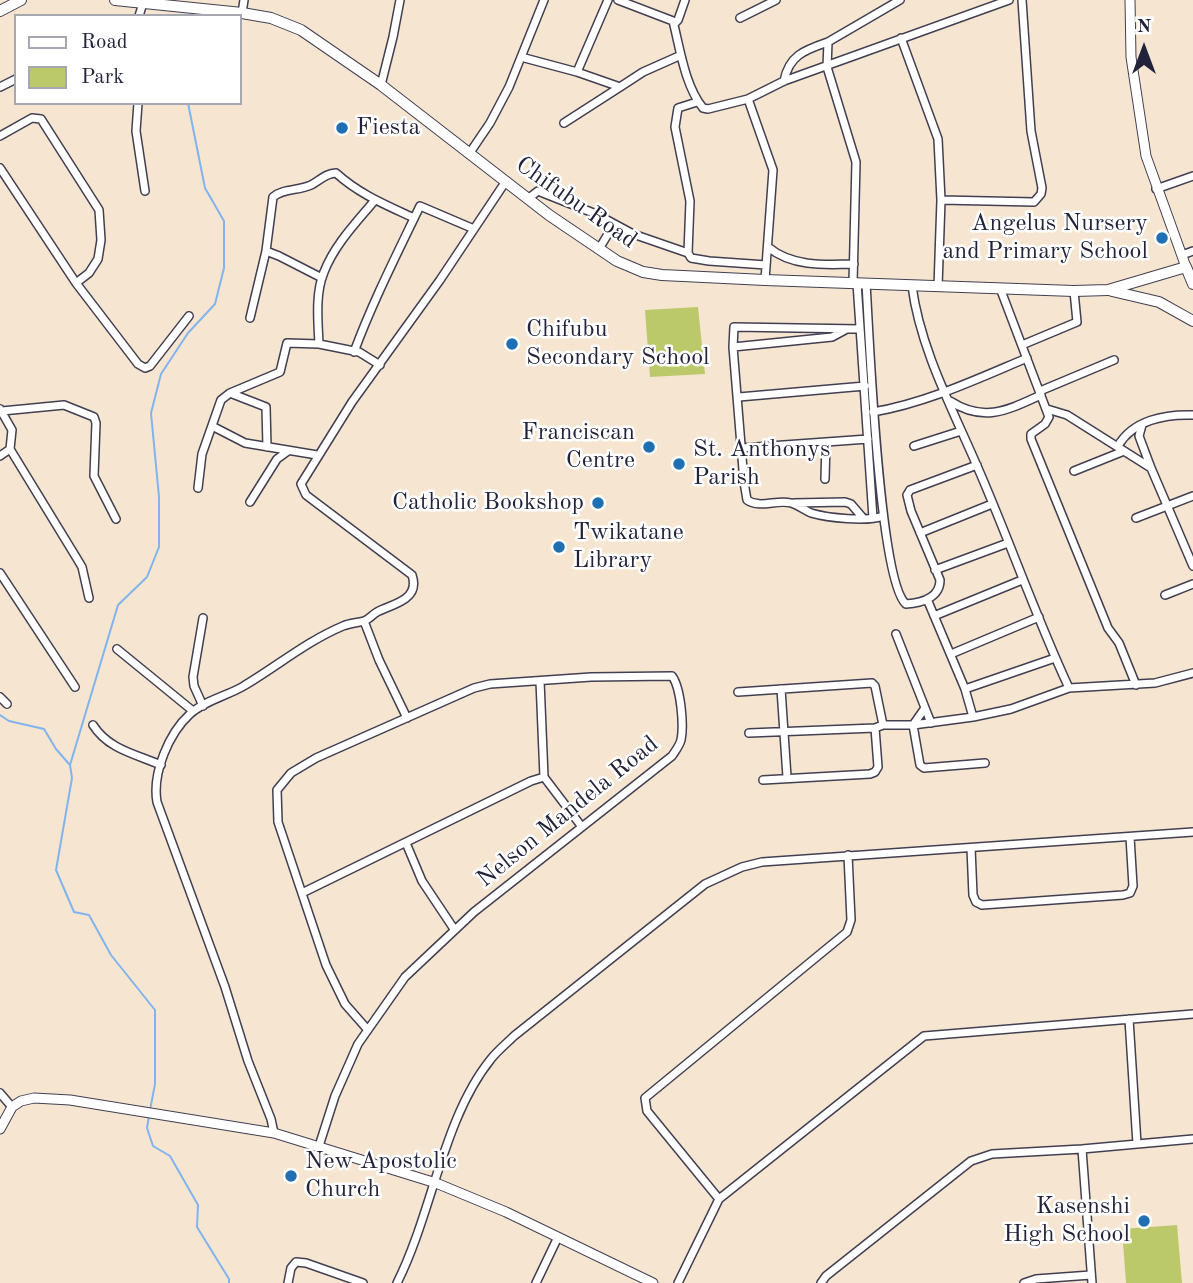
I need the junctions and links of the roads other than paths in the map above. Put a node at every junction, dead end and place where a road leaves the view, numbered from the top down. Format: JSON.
{"nodes":[{"id":1,"x":21,"y":0,"type":"edge"},
{"id":2,"x":115,"y":0,"type":"edge"},
{"id":3,"x":244,"y":0,"type":"edge"},
{"id":4,"x":400,"y":0,"type":"edge"},
{"id":5,"x":544,"y":0,"type":"edge"},
{"id":6,"x":608,"y":0,"type":"edge"},
{"id":7,"x":618,"y":0,"type":"edge"},
{"id":8,"x":685,"y":0,"type":"edge"},
{"id":9,"x":776,"y":0,"type":"edge"},
{"id":10,"x":900,"y":0,"type":"edge"},
{"id":11,"x":1009,"y":0,"type":"edge"},
{"id":12,"x":1022,"y":0,"type":"edge"},
{"id":13,"x":1130,"y":0,"type":"edge"},
{"id":14,"x":143,"y":3,"type":"junction"},
{"id":15,"x":0,"y":11,"type":"edge"},
{"id":16,"x":242,"y":13,"type":"junction"},
{"id":17,"x":140,"y":14,"type":"edge"},
{"id":18,"x":740,"y":18,"type":"dead end"},
{"id":19,"x":674,"y":24,"type":"junction"},
{"id":20,"x":901,"y":38,"type":"junction"},
{"id":21,"x":828,"y":42,"type":"junction"},
{"id":22,"x":680,"y":56,"type":"junction"},
{"id":23,"x":522,"y":57,"type":"junction"},
{"id":24,"x":827,"y":66,"type":"junction"},
{"id":25,"x":577,"y":72,"type":"junction"},
{"id":26,"x":784,"y":81,"type":"junction"},
{"id":27,"x":381,"y":85,"type":"junction"},
{"id":28,"x":620,"y":87,"type":"junction"},
{"id":29,"x":748,"y":99,"type":"junction"},
{"id":30,"x":697,"y":102,"type":"junction"},
{"id":31,"x":138,"y":105,"type":"edge"},
{"id":32,"x":564,"y":123,"type":"dead end"},
{"id":33,"x":0,"y":136,"type":"edge"},
{"id":34,"x":469,"y":153,"type":"junction"},
{"id":35,"x":0,"y":168,"type":"edge"},
{"id":36,"x":1193,"y":176,"type":"edge"},
{"id":37,"x":506,"y":181,"type":"junction"},
{"id":38,"x":1156,"y":189,"type":"junction"},
{"id":39,"x":145,"y":191,"type":"dead end"},
{"id":40,"x":529,"y":198,"type":"junction"},
{"id":41,"x":375,"y":200,"type":"junction"},
{"id":42,"x":941,"y":200,"type":"junction"},
{"id":43,"x":562,"y":202,"type":"junction"},
{"id":44,"x":549,"y":215,"type":"junction"},
{"id":45,"x":414,"y":218,"type":"junction"},
{"id":46,"x":614,"y":224,"type":"junction"},
{"id":47,"x":474,"y":229,"type":"junction"},
{"id":48,"x":768,"y":247,"type":"junction"},
{"id":49,"x":599,"y":249,"type":"junction"},
{"id":50,"x":266,"y":251,"type":"junction"},
{"id":51,"x":1193,"y":251,"type":"edge"},
{"id":52,"x":688,"y":253,"type":"junction"},
{"id":53,"x":1182,"y":255,"type":"junction"},
{"id":54,"x":854,"y":264,"type":"junction"},
{"id":55,"x":766,"y":265,"type":"junction"},
{"id":56,"x":1186,"y":267,"type":"junction"},
{"id":57,"x":322,"y":278,"type":"junction"},
{"id":58,"x":765,"y":280,"type":"junction"},
{"id":59,"x":75,"y":282,"type":"junction"},
{"id":60,"x":859,"y":283,"type":"junction"},
{"id":61,"x":1193,"y":284,"type":"edge"},
{"id":62,"x":912,"y":286,"type":"junction"},
{"id":63,"x":938,"y":287,"type":"junction"},
{"id":64,"x":1000,"y":288,"type":"junction"},
{"id":65,"x":1108,"y":290,"type":"junction"},
{"id":66,"x":1074,"y":291,"type":"junction"},
{"id":67,"x":189,"y":316,"type":"dead end"},
{"id":68,"x":250,"y":318,"type":"dead end"},
{"id":69,"x":1193,"y":321,"type":"edge"},
{"id":70,"x":860,"y":329,"type":"junction"},
{"id":71,"x":845,"y":330,"type":"junction"},
{"id":72,"x":319,"y":344,"type":"junction"},
{"id":73,"x":1022,"y":345,"type":"junction"},
{"id":74,"x":733,"y":347,"type":"junction"},
{"id":75,"x":354,"y":352,"type":"junction"},
{"id":76,"x":1027,"y":358,"type":"junction"},
{"id":77,"x":1114,"y":360,"type":"dead end"},
{"id":78,"x":867,"y":362,"type":"junction"},
{"id":79,"x":380,"y":365,"type":"junction"},
{"id":80,"x":865,"y":386,"type":"junction"},
{"id":81,"x":946,"y":392,"type":"junction"},
{"id":82,"x":230,"y":393,"type":"junction"},
{"id":83,"x":1041,"y":393,"type":"junction"},
{"id":84,"x":739,"y":397,"type":"junction"},
{"id":85,"x":950,"y":400,"type":"junction"},
{"id":86,"x":1047,"y":409,"type":"junction"},
{"id":87,"x":1,"y":410,"type":"edge"},
{"id":88,"x":871,"y":412,"type":"junction"},
{"id":89,"x":1193,"y":415,"type":"edge"},
{"id":90,"x":1142,"y":425,"type":"junction"},
{"id":91,"x":212,"y":426,"type":"junction"},
{"id":92,"x":961,"y":430,"type":"junction"},
{"id":93,"x":869,"y":439,"type":"junction"},
{"id":94,"x":826,"y":442,"type":"junction"},
{"id":95,"x":914,"y":446,"type":"dead end"},
{"id":96,"x":267,"y":447,"type":"junction"},
{"id":97,"x":743,"y":447,"type":"junction"},
{"id":98,"x":1121,"y":448,"type":"junction"},
{"id":99,"x":10,"y":449,"type":"junction"},
{"id":100,"x":288,"y":451,"type":"junction"},
{"id":101,"x":317,"y":455,"type":"junction"},
{"id":102,"x":0,"y":456,"type":"edge"},
{"id":103,"x":874,"y":461,"type":"junction"},
{"id":104,"x":977,"y":465,"type":"junction"},
{"id":105,"x":1151,"y":468,"type":"junction"},
{"id":106,"x":1074,"y":471,"type":"dead end"},
{"id":107,"x":825,"y":479,"type":"dead end"},
{"id":108,"x":198,"y":488,"type":"dead end"},
{"id":109,"x":1193,"y":496,"type":"edge"},
{"id":110,"x":250,"y":502,"type":"dead end"},
{"id":111,"x":791,"y":503,"type":"junction"},
{"id":112,"x":992,"y":504,"type":"junction"},
{"id":113,"x":1167,"y":506,"type":"junction"},
{"id":114,"x":883,"y":516,"type":"junction"},
{"id":115,"x":863,"y":518,"type":"junction"},
{"id":116,"x":873,"y":518,"type":"junction"},
{"id":117,"x":116,"y":519,"type":"dead end"},
{"id":118,"x":1136,"y":519,"type":"dead end"},
{"id":119,"x":920,"y":533,"type":"junction"},
{"id":120,"x":1008,"y":542,"type":"junction"},
{"id":121,"x":1193,"y":566,"type":"edge"},
{"id":122,"x":935,"y":570,"type":"junction"},
{"id":123,"x":0,"y":573,"type":"edge"},
{"id":124,"x":1022,"y":580,"type":"junction"},
{"id":125,"x":1193,"y":584,"type":"edge"},
{"id":126,"x":1165,"y":595,"type":"dead end"},
{"id":127,"x":89,"y":598,"type":"dead end"},
{"id":128,"x":927,"y":599,"type":"junction"},
{"id":129,"x":934,"y":616,"type":"junction"},
{"id":130,"x":1039,"y":617,"type":"junction"},
{"id":131,"x":203,"y":618,"type":"dead end"},
{"id":132,"x":364,"y":621,"type":"junction"},
{"id":133,"x":896,"y":634,"type":"dead end"},
{"id":134,"x":117,"y":649,"type":"dead end"},
{"id":135,"x":951,"y":654,"type":"junction"},
{"id":136,"x":1055,"y":658,"type":"junction"},
{"id":137,"x":1193,"y":673,"type":"edge"},
{"id":138,"x":540,"y":681,"type":"junction"},
{"id":139,"x":1136,"y":685,"type":"junction"},
{"id":140,"x":75,"y":687,"type":"dead end"},
{"id":141,"x":1069,"y":688,"type":"junction"},
{"id":142,"x":781,"y":689,"type":"junction"},
{"id":143,"x":965,"y":689,"type":"junction"},
{"id":144,"x":738,"y":692,"type":"dead end"},
{"id":145,"x":0,"y":697,"type":"edge"},
{"id":146,"x":7,"y":704,"type":"dead end"},
{"id":147,"x":203,"y":706,"type":"junction"},
{"id":148,"x":925,"y":708,"type":"junction"},
{"id":149,"x":193,"y":711,"type":"junction"},
{"id":150,"x":973,"y":717,"type":"junction"},
{"id":151,"x":407,"y":718,"type":"junction"},
{"id":152,"x":931,"y":723,"type":"junction"},
{"id":153,"x":93,"y":725,"type":"dead end"},
{"id":154,"x":913,"y":725,"type":"junction"},
{"id":155,"x":879,"y":726,"type":"junction"},
{"id":156,"x":749,"y":733,"type":"dead end"},
{"id":157,"x":784,"y":733,"type":"junction"},
{"id":158,"x":985,"y":763,"type":"dead end"},
{"id":159,"x":161,"y":765,"type":"junction"},
{"id":160,"x":544,"y":777,"type":"junction"},
{"id":161,"x":787,"y":777,"type":"junction"},
{"id":162,"x":763,"y":780,"type":"dead end"},
{"id":163,"x":582,"y":827,"type":"junction"},
{"id":164,"x":1193,"y":832,"type":"edge"},
{"id":165,"x":1130,"y":837,"type":"junction"},
{"id":166,"x":406,"y":844,"type":"junction"},
{"id":167,"x":971,"y":849,"type":"junction"},
{"id":168,"x":848,"y":855,"type":"junction"},
{"id":169,"x":302,"y":894,"type":"junction"},
{"id":170,"x":454,"y":929,"type":"junction"},
{"id":171,"x":1193,"y":1014,"type":"edge"},
{"id":172,"x":1129,"y":1019,"type":"junction"},
{"id":173,"x":367,"y":1028,"type":"junction"},
{"id":174,"x":0,"y":1093,"type":"edge"},
{"id":175,"x":12,"y":1107,"type":"junction"},
{"id":176,"x":0,"y":1129,"type":"edge"},
{"id":177,"x":274,"y":1133,"type":"junction"},
{"id":178,"x":1193,"y":1139,"type":"edge"},
{"id":179,"x":1136,"y":1144,"type":"junction"},
{"id":180,"x":319,"y":1146,"type":"junction"},
{"id":181,"x":1082,"y":1149,"type":"junction"},
{"id":182,"x":436,"y":1183,"type":"junction"},
{"id":183,"x":719,"y":1199,"type":"junction"},
{"id":184,"x":558,"y":1237,"type":"junction"},
{"id":185,"x":1091,"y":1279,"type":"edge"},
{"id":186,"x":288,"y":1283,"type":"edge"},
{"id":187,"x":363,"y":1283,"type":"edge"},
{"id":188,"x":397,"y":1283,"type":"edge"},
{"id":189,"x":536,"y":1283,"type":"edge"},
{"id":190,"x":653,"y":1283,"type":"edge"},
{"id":191,"x":678,"y":1283,"type":"edge"},
{"id":192,"x":821,"y":1283,"type":"edge"},
{"id":193,"x":1024,"y":1283,"type":"edge"}],
"edges":[{"from":1,"to":15,"type":"main road"},
{"from":2,"to":14,"type":"main road","name":"Chifubu Road"},
{"from":3,"to":16,"type":"street"},
{"from":4,"to":27,"type":"street"},
{"from":5,"to":23,"type":"street"},
{"from":6,"to":25,"type":"street"},
{"from":7,"to":19,"type":"street"},
{"from":8,"to":19,"type":"street"},
{"from":9,"to":18,"type":"street"},
{"from":10,"to":21,"type":"street"},
{"from":11,"to":20,"type":"street"},
{"from":12,"to":42,"type":"street"},
{"from":13,"to":38,"type":"street"},
{"from":14,"to":16,"type":"main road","name":"Chifubu Road"},
{"from":14,"to":17,"type":"street"},
{"from":16,"to":27,"type":"main road","name":"Chifubu Road"},
{"from":19,"to":22,"type":"street"},
{"from":20,"to":24,"type":"street"},
{"from":20,"to":42,"type":"street"},
{"from":21,"to":24,"type":"street"},
{"from":21,"to":26,"type":"street"},
{"from":22,"to":28,"type":"street"},
{"from":22,"to":30,"type":"street"},
{"from":23,"to":25,"type":"street"},
{"from":23,"to":34,"type":"street"},
{"from":24,"to":26,"type":"street"},
{"from":24,"to":54,"type":"street"},
{"from":25,"to":28,"type":"street"},
{"from":26,"to":29,"type":"street"},
{"from":27,"to":34,"type":"main road","name":"Chifubu Road"},
{"from":28,"to":32,"type":"street"},
{"from":29,"to":30,"type":"street"},
{"from":29,"to":48,"type":"street"},
{"from":30,"to":52,"type":"street"},
{"from":31,"to":39,"type":"street"},
{"from":33,"to":59,"type":"street"},
{"from":34,"to":37,"type":"main road","name":"Chifubu Road"},
{"from":35,"to":59,"type":"street"},
{"from":36,"to":38,"type":"street"},
{"from":37,"to":40,"type":"main road","name":"Chifubu Road"},
{"from":37,"to":47,"type":"street"},
{"from":38,"to":53,"type":"street"},
{"from":40,"to":43,"type":"street"},
{"from":40,"to":44,"type":"main road","name":"Chifubu Road"},
{"from":41,"to":45,"type":"street"},
{"from":41,"to":50,"type":"street"},
{"from":41,"to":57,"type":"street"},
{"from":42,"to":63,"type":"street"},
{"from":43,"to":44,"type":"street"},
{"from":43,"to":46,"type":"street"},
{"from":44,"to":49,"type":"main road","name":"Chifubu Road"},
{"from":45,"to":47,"type":"street"},
{"from":45,"to":75,"type":"street"},
{"from":46,"to":49,"type":"street"},
{"from":46,"to":52,"type":"street"},
{"from":47,"to":79,"type":"street"},
{"from":48,"to":54,"type":"street"},
{"from":48,"to":55,"type":"street"},
{"from":49,"to":58,"type":"main road","name":"Chifubu Road"},
{"from":50,"to":57,"type":"street"},
{"from":50,"to":68,"type":"street"},
{"from":51,"to":53,"type":"street"},
{"from":52,"to":55,"type":"street"},
{"from":53,"to":56,"type":"street"},
{"from":54,"to":60,"type":"street"},
{"from":55,"to":58,"type":"street"},
{"from":56,"to":61,"type":"main road"},
{"from":56,"to":65,"type":"main road","name":"Chifubu Road"},
{"from":57,"to":72,"type":"street"},
{"from":58,"to":60,"type":"main road","name":"Chifubu Road"},
{"from":59,"to":67,"type":"street"},
{"from":60,"to":62,"type":"main road","name":"Chifubu Road"},
{"from":60,"to":70,"type":"street"},
{"from":60,"to":78,"type":"street"},
{"from":62,"to":63,"type":"main road","name":"Chifubu Road"},
{"from":62,"to":81,"type":"street"},
{"from":63,"to":64,"type":"main road","name":"Chifubu Road"},
{"from":64,"to":66,"type":"main road","name":"Chifubu Road"},
{"from":64,"to":73,"type":"street"},
{"from":65,"to":66,"type":"main road","name":"Chifubu Road"},
{"from":65,"to":69,"type":"main road"},
{"from":66,"to":73,"type":"street"},
{"from":70,"to":71,"type":"street"},
{"from":70,"to":78,"type":"street"},
{"from":71,"to":74,"type":"street"},
{"from":71,"to":74,"type":"street"},
{"from":72,"to":75,"type":"street"},
{"from":72,"to":82,"type":"street"},
{"from":73,"to":76,"type":"street"},
{"from":74,"to":84,"type":"street"},
{"from":75,"to":79,"type":"street"},
{"from":76,"to":81,"type":"street"},
{"from":76,"to":83,"type":"street"},
{"from":77,"to":83,"type":"street"},
{"from":78,"to":80,"type":"street"},
{"from":78,"to":88,"type":"street"},
{"from":79,"to":101,"type":"street"},
{"from":80,"to":84,"type":"street"},
{"from":80,"to":88,"type":"street"},
{"from":81,"to":85,"type":"street"},
{"from":81,"to":88,"type":"street"},
{"from":82,"to":91,"type":"street"},
{"from":82,"to":96,"type":"street"},
{"from":83,"to":85,"type":"street"},
{"from":83,"to":86,"type":"street"},
{"from":84,"to":97,"type":"street"},
{"from":85,"to":92,"type":"street"},
{"from":86,"to":98,"type":"street"},
{"from":86,"to":139,"type":"street"},
{"from":87,"to":99,"type":"street"},
{"from":87,"to":117,"type":"street"},
{"from":88,"to":93,"type":"street"},
{"from":88,"to":103,"type":"street"},
{"from":89,"to":90,"type":"street"},
{"from":90,"to":98,"type":"street"},
{"from":90,"to":105,"type":"street"},
{"from":91,"to":96,"type":"street"},
{"from":91,"to":108,"type":"street"},
{"from":92,"to":95,"type":"street"},
{"from":92,"to":104,"type":"street"},
{"from":93,"to":94,"type":"street"},
{"from":93,"to":103,"type":"street"},
{"from":94,"to":97,"type":"street"},
{"from":94,"to":107,"type":"street"},
{"from":96,"to":100,"type":"street"},
{"from":97,"to":111,"type":"street"},
{"from":98,"to":105,"type":"street"},
{"from":98,"to":106,"type":"street"},
{"from":99,"to":102,"type":"street"},
{"from":99,"to":127,"type":"street"},
{"from":100,"to":101,"type":"street"},
{"from":100,"to":110,"type":"street"},
{"from":101,"to":132,"type":"street"},
{"from":103,"to":114,"type":"street"},
{"from":103,"to":116,"type":"street"},
{"from":104,"to":112,"type":"street"},
{"from":104,"to":119,"type":"street"},
{"from":105,"to":113,"type":"street"},
{"from":109,"to":113,"type":"street"},
{"from":111,"to":115,"type":"street"},
{"from":111,"to":115,"type":"street"},
{"from":112,"to":119,"type":"street"},
{"from":112,"to":120,"type":"street"},
{"from":113,"to":118,"type":"street"},
{"from":113,"to":121,"type":"street"},
{"from":114,"to":116,"type":"street"},
{"from":114,"to":128,"type":"street"},
{"from":115,"to":116,"type":"street"},
{"from":119,"to":122,"type":"street"},
{"from":120,"to":122,"type":"street"},
{"from":120,"to":124,"type":"street"},
{"from":122,"to":128,"type":"street"},
{"from":123,"to":140,"type":"street"},
{"from":124,"to":129,"type":"street"},
{"from":124,"to":130,"type":"street"},
{"from":125,"to":126,"type":"street"},
{"from":128,"to":129,"type":"street"},
{"from":129,"to":135,"type":"street"},
{"from":130,"to":135,"type":"street"},
{"from":130,"to":136,"type":"street"},
{"from":131,"to":147,"type":"street"},
{"from":132,"to":147,"type":"street"},
{"from":132,"to":151,"type":"street"},
{"from":133,"to":148,"type":"street"},
{"from":134,"to":149,"type":"street"},
{"from":135,"to":143,"type":"street"},
{"from":136,"to":141,"type":"street"},
{"from":136,"to":143,"type":"street"},
{"from":137,"to":139,"type":"street"},
{"from":138,"to":151,"type":"street","name":"Nelson Mandela Road"},
{"from":138,"to":160,"type":"street"},
{"from":138,"to":163,"type":"street","name":"Nelson Mandela Road"},
{"from":139,"to":141,"type":"street"},
{"from":141,"to":150,"type":"street"},
{"from":142,"to":144,"type":"street"},
{"from":142,"to":155,"type":"street"},
{"from":142,"to":157,"type":"street"},
{"from":143,"to":150,"type":"street"},
{"from":145,"to":146,"type":"street"},
{"from":147,"to":149,"type":"street"},
{"from":148,"to":152,"type":"street"},
{"from":148,"to":154,"type":"street"},
{"from":149,"to":159,"type":"street"},
{"from":150,"to":152,"type":"street"},
{"from":151,"to":169,"type":"street","name":"Nelson Mandela Road"},
{"from":152,"to":154,"type":"street"},
{"from":153,"to":159,"type":"street"},
{"from":154,"to":155,"type":"street"},
{"from":154,"to":158,"type":"street"},
{"from":155,"to":157,"type":"street"},
{"from":155,"to":161,"type":"street"},
{"from":156,"to":157,"type":"street"},
{"from":157,"to":161,"type":"street"},
{"from":159,"to":177,"type":"street"},
{"from":160,"to":163,"type":"street"},
{"from":160,"to":166,"type":"street"},
{"from":161,"to":162,"type":"street"},
{"from":163,"to":170,"type":"street","name":"Nelson Mandela Road"},
{"from":164,"to":165,"type":"street"},
{"from":165,"to":167,"type":"street"},
{"from":165,"to":167,"type":"street"},
{"from":166,"to":169,"type":"street"},
{"from":166,"to":170,"type":"street"},
{"from":167,"to":168,"type":"street"},
{"from":168,"to":182,"type":"street"},
{"from":168,"to":183,"type":"street"},
{"from":169,"to":173,"type":"street","name":"Nelson Mandela Road"},
{"from":170,"to":173,"type":"street","name":"Nelson Mandela Road"},
{"from":171,"to":172,"type":"street"},
{"from":172,"to":179,"type":"street"},
{"from":172,"to":183,"type":"street"},
{"from":173,"to":180,"type":"street","name":"Nelson Mandela Road"},
{"from":174,"to":175,"type":"street"},
{"from":175,"to":176,"type":"street"},
{"from":175,"to":177,"type":"street"},
{"from":177,"to":180,"type":"street"},
{"from":178,"to":179,"type":"street"},
{"from":179,"to":181,"type":"street"},
{"from":180,"to":182,"type":"street"},
{"from":181,"to":185,"type":"street"},
{"from":181,"to":192,"type":"street"},
{"from":182,"to":184,"type":"street"},
{"from":182,"to":188,"type":"street"},
{"from":183,"to":191,"type":"street"},
{"from":184,"to":189,"type":"street"},
{"from":184,"to":190,"type":"street"},
{"from":185,"to":193,"type":"street"},
{"from":186,"to":187,"type":"street"}]}
